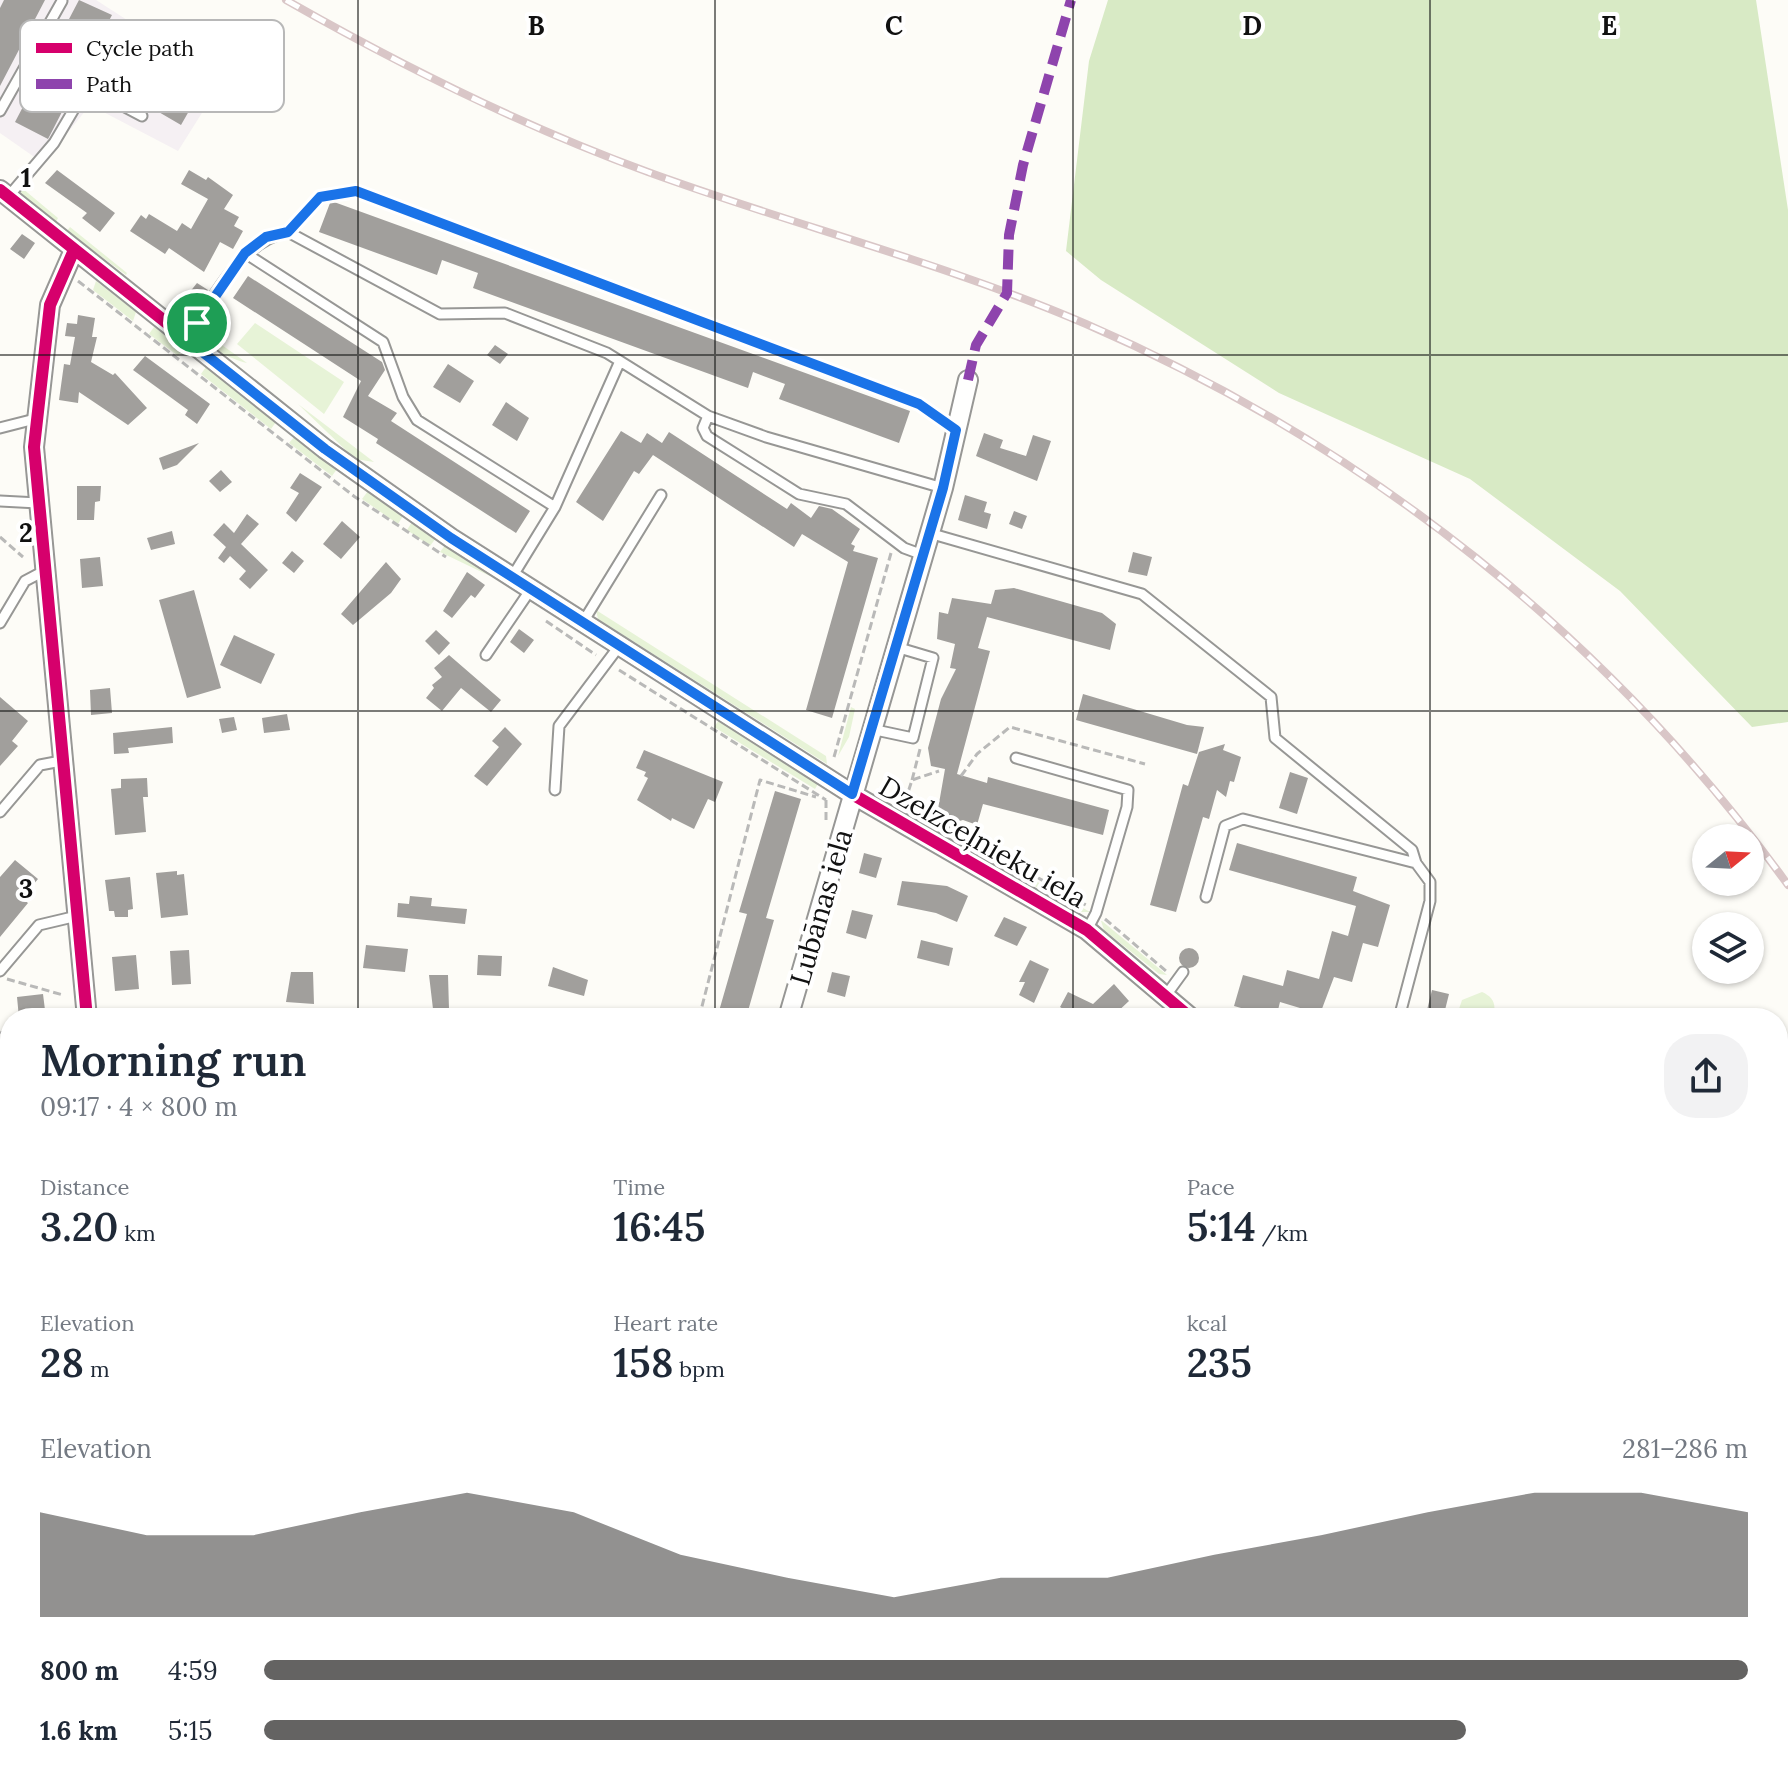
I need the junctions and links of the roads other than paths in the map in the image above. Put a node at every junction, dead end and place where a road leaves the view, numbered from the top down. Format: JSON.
{"nodes":[{"id":1,"x":62,"y":1,"type":"edge"},
{"id":2,"x":51,"y":20,"type":"edge"},
{"id":3,"x":20,"y":76,"type":"edge"},
{"id":4,"x":0,"y":111,"type":"edge"},
{"id":5,"x":72,"y":112,"type":"edge"},
{"id":6,"x":134,"y":112,"type":"edge"},
{"id":7,"x":142,"y":116,"type":"dead end"},
{"id":8,"x":4,"y":194,"type":"edge"},
{"id":9,"x":288,"y":232,"type":"junction"},
{"id":10,"x":74,"y":250,"type":"junction"},
{"id":11,"x":245,"y":253,"type":"junction"},
{"id":12,"x":186,"y":339,"type":"junction"},
{"id":13,"x":620,"y":361,"type":"junction"},
{"id":14,"x":968,"y":380,"type":"dead end"},
{"id":15,"x":708,"y":416,"type":"junction"},
{"id":16,"x":35,"y":419,"type":"junction"},
{"id":17,"x":0,"y":428,"type":"edge"},
{"id":18,"x":956,"y":430,"type":"junction"},
{"id":19,"x":943,"y":488,"type":"junction"},
{"id":20,"x":661,"y":495,"type":"dead end"},
{"id":21,"x":0,"y":501,"type":"edge"},
{"id":22,"x":38,"y":503,"type":"junction"},
{"id":23,"x":555,"y":507,"type":"junction"},
{"id":24,"x":929,"y":533,"type":"junction"},
{"id":25,"x":923,"y":555,"type":"junction"},
{"id":26,"x":44,"y":571,"type":"junction"},
{"id":27,"x":512,"y":577,"type":"junction"},
{"id":28,"x":531,"y":589,"type":"junction"},
{"id":29,"x":583,"y":622,"type":"junction"},
{"id":30,"x":0,"y":623,"type":"edge"},
{"id":31,"x":620,"y":645,"type":"junction"},
{"id":32,"x":895,"y":647,"type":"junction"},
{"id":33,"x":486,"y":655,"type":"dead end"},
{"id":34,"x":871,"y":729,"type":"junction"},
{"id":35,"x":1016,"y":758,"type":"dead end"},
{"id":36,"x":61,"y":761,"type":"junction"},
{"id":37,"x":555,"y":790,"type":"dead end"},
{"id":38,"x":852,"y":794,"type":"junction"},
{"id":39,"x":0,"y":812,"type":"edge"},
{"id":40,"x":1416,"y":863,"type":"junction"},
{"id":41,"x":1206,"y":897,"type":"dead end"},
{"id":42,"x":77,"y":916,"type":"junction"},
{"id":43,"x":1087,"y":930,"type":"junction"},
{"id":44,"x":0,"y":971,"type":"edge"},
{"id":45,"x":1183,"y":972,"type":"dead end"},
{"id":46,"x":1167,"y":994,"type":"junction"},
{"id":47,"x":86,"y":1008,"type":"edge"},
{"id":48,"x":791,"y":1008,"type":"edge"},
{"id":49,"x":1181,"y":1008,"type":"edge"},
{"id":50,"x":1402,"y":1008,"type":"edge"}],
"edges":[{"from":1,"to":2,"type":"lane"},
{"from":3,"to":4,"type":"lane"},
{"from":5,"to":8,"type":"lane"},
{"from":6,"to":7,"type":"lane"},
{"from":8,"to":10,"type":"street","name":"Dzelzceļnieku iela"},
{"from":9,"to":11,"type":"lane"},
{"from":9,"to":13,"type":"lane"},
{"from":9,"to":18,"type":"lane"},
{"from":10,"to":12,"type":"street","name":"Dzelzceļnieku iela"},
{"from":10,"to":16,"type":"street"},
{"from":11,"to":12,"type":"lane"},
{"from":11,"to":23,"type":"lane"},
{"from":12,"to":27,"type":"street","name":"Dzelzceļnieku iela"},
{"from":13,"to":15,"type":"lane"},
{"from":13,"to":23,"type":"lane"},
{"from":14,"to":18,"type":"street","name":"Lubānas iela"},
{"from":15,"to":19,"type":"lane"},
{"from":15,"to":25,"type":"lane"},
{"from":16,"to":17,"type":"lane"},
{"from":16,"to":22,"type":"street"},
{"from":18,"to":19,"type":"street","name":"Lubānas iela"},
{"from":19,"to":24,"type":"street","name":"Lubānas iela"},
{"from":20,"to":29,"type":"lane"},
{"from":21,"to":22,"type":"lane"},
{"from":22,"to":26,"type":"street"},
{"from":23,"to":27,"type":"lane"},
{"from":24,"to":25,"type":"street","name":"Lubānas iela"},
{"from":24,"to":40,"type":"lane"},
{"from":25,"to":32,"type":"street","name":"Lubānas iela"},
{"from":26,"to":30,"type":"lane"},
{"from":26,"to":36,"type":"street"},
{"from":27,"to":28,"type":"street","name":"Dzelzceļnieku iela"},
{"from":28,"to":29,"type":"street","name":"Dzelzceļnieku iela"},
{"from":28,"to":33,"type":"lane"},
{"from":29,"to":31,"type":"street","name":"Dzelzceļnieku iela"},
{"from":31,"to":37,"type":"lane"},
{"from":31,"to":38,"type":"street","name":"Dzelzceļnieku iela"},
{"from":32,"to":34,"type":"street","name":"Lubānas iela"},
{"from":32,"to":34,"type":"lane"},
{"from":34,"to":38,"type":"street","name":"Lubānas iela"},
{"from":35,"to":43,"type":"lane"},
{"from":36,"to":39,"type":"lane"},
{"from":36,"to":42,"type":"street"},
{"from":38,"to":43,"type":"street","name":"Dzelzceļnieku iela"},
{"from":38,"to":48,"type":"street","name":"Lubānas iela"},
{"from":40,"to":41,"type":"lane"},
{"from":40,"to":50,"type":"lane"},
{"from":42,"to":44,"type":"lane"},
{"from":42,"to":47,"type":"street"},
{"from":43,"to":46,"type":"street","name":"Dzelzceļnieku iela"},
{"from":45,"to":46,"type":"lane"},
{"from":46,"to":49,"type":"street","name":"Dzelzceļnieku iela"}]}
